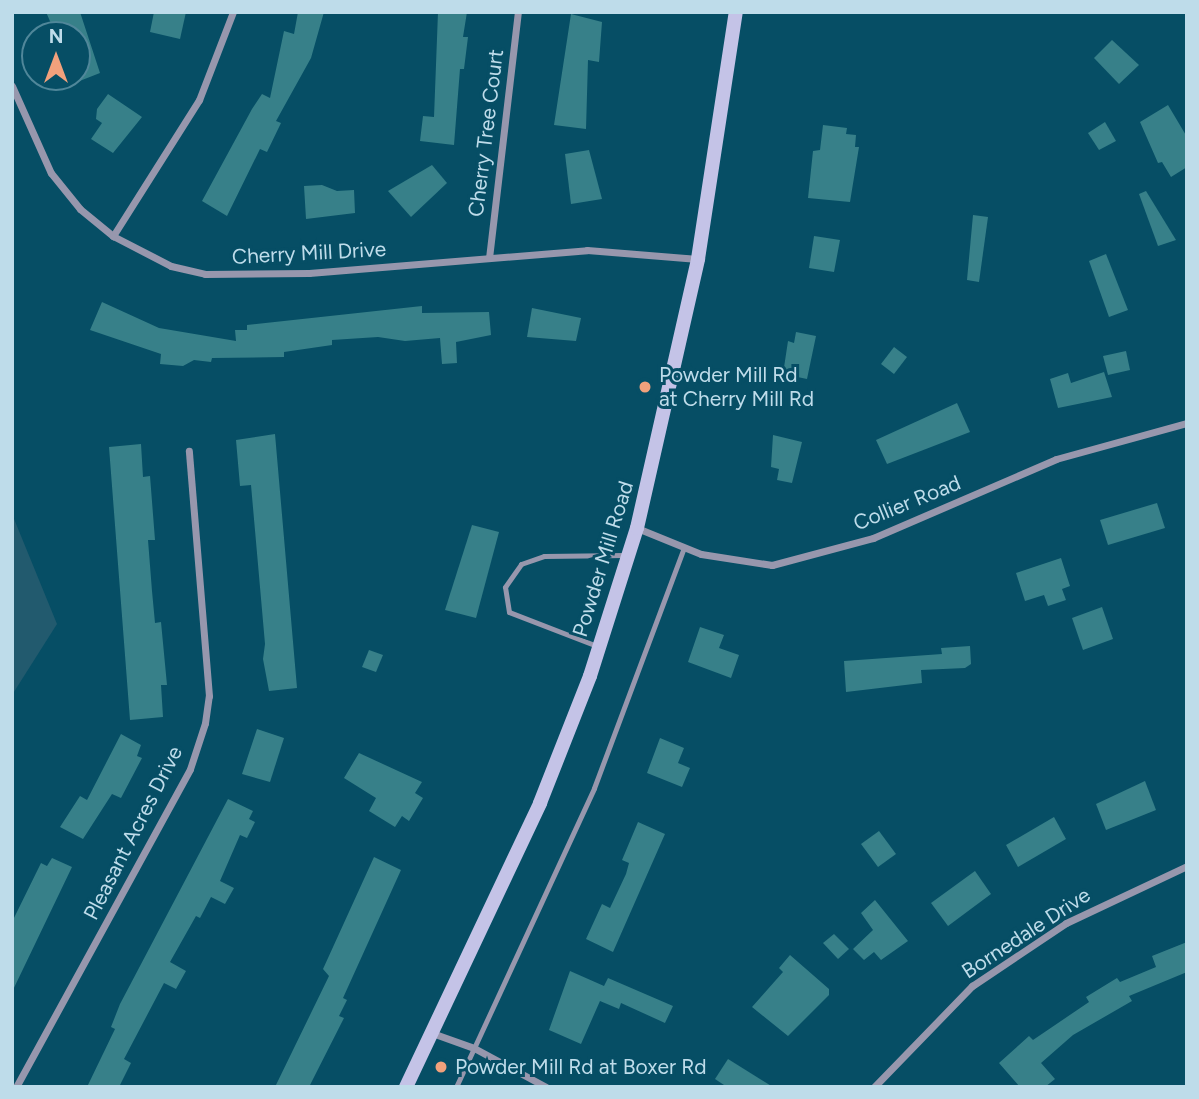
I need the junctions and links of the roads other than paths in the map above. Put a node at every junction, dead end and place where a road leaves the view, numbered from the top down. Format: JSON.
{"nodes":[{"id":1,"x":233,"y":12,"type":"edge"},
{"id":2,"x":518,"y":12,"type":"edge"},
{"id":3,"x":736,"y":12,"type":"edge"},
{"id":4,"x":12,"y":86,"type":"edge"},
{"id":5,"x":113,"y":236,"type":"junction"},
{"id":6,"x":489,"y":258,"type":"junction"},
{"id":7,"x":698,"y":259,"type":"junction"},
{"id":8,"x":1187,"y":423,"type":"edge"},
{"id":9,"x":189,"y":451,"type":"dead end"},
{"id":10,"x":637,"y":528,"type":"junction"},
{"id":11,"x":684,"y":547,"type":"junction"},
{"id":12,"x":628,"y":555,"type":"junction"},
{"id":13,"x":599,"y":646,"type":"junction"},
{"id":14,"x":1187,"y":866,"type":"edge"},
{"id":15,"x":432,"y":1033,"type":"junction"},
{"id":16,"x":474,"y":1048,"type":"junction"},
{"id":17,"x":16,"y":1087,"type":"edge"},
{"id":18,"x":406,"y":1087,"type":"edge"},
{"id":19,"x":456,"y":1087,"type":"edge"},
{"id":20,"x":547,"y":1087,"type":"edge"},
{"id":21,"x":874,"y":1087,"type":"edge"}],
"edges":[{"from":1,"to":5,"type":"street"},
{"from":2,"to":6,"type":"street","name":"Cherry Tree Court"},
{"from":3,"to":7,"type":"main road","name":"Powder Mill Road"},
{"from":4,"to":5,"type":"street","name":"Cherry Mill Drive"},
{"from":5,"to":6,"type":"street","name":"Cherry Mill Drive"},
{"from":6,"to":7,"type":"street","name":"Cherry Mill Drive"},
{"from":7,"to":10,"type":"main road","name":"Powder Mill Road"},
{"from":8,"to":11,"type":"street","name":"Collier Road"},
{"from":9,"to":17,"type":"street","name":"Pleasant Acres Drive"},
{"from":10,"to":11,"type":"street","name":"Collier Road"},
{"from":10,"to":12,"type":"main road","name":"Powder Mill Road"},
{"from":11,"to":16,"type":"lane"},
{"from":12,"to":13,"type":"main road","name":"Powder Mill Road"},
{"from":12,"to":13,"type":"lane"},
{"from":13,"to":15,"type":"main road","name":"Powder Mill Road"},
{"from":14,"to":21,"type":"street","name":"Bornedale Drive"},
{"from":15,"to":16,"type":"street"},
{"from":15,"to":18,"type":"main road","name":"Powder Mill Road"},
{"from":16,"to":19,"type":"lane"},
{"from":16,"to":20,"type":"street"}]}
